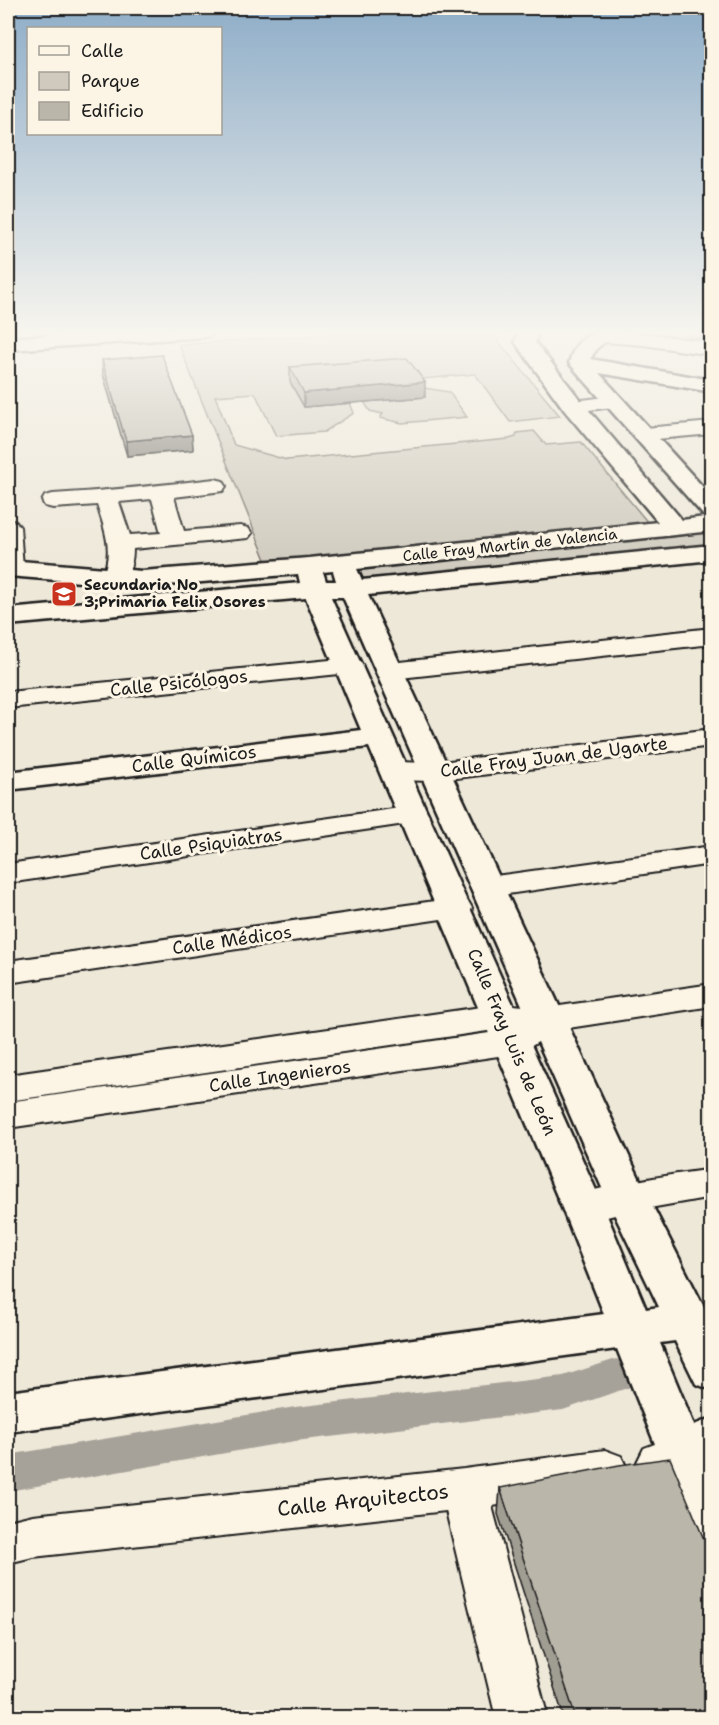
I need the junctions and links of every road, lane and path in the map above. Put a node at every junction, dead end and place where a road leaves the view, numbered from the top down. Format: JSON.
{"nodes":[{"id":1,"x":578,"y":412,"type":"edge"},
{"id":2,"x":623,"y":412,"type":"edge"},
{"id":3,"x":711,"y":428,"type":"edge"},
{"id":4,"x":645,"y":434,"type":"junction"},
{"id":5,"x":215,"y":486,"type":"dead end"},
{"id":6,"x":161,"y":492,"type":"junction"},
{"id":7,"x":106,"y":498,"type":"junction"},
{"id":8,"x":53,"y":501,"type":"dead end"},
{"id":9,"x":711,"y":512,"type":"edge"},
{"id":10,"x":711,"y":524,"type":"edge"},
{"id":11,"x":8,"y":527,"type":"edge"},
{"id":12,"x":675,"y":527,"type":"junction"},
{"id":13,"x":240,"y":533,"type":"dead end"},
{"id":14,"x":174,"y":539,"type":"junction"},
{"id":15,"x":120,"y":543,"type":"junction"},
{"id":16,"x":711,"y":552,"type":"edge"},
{"id":17,"x":9,"y":568,"type":"edge"},
{"id":18,"x":114,"y":577,"type":"junction"},
{"id":19,"x":328,"y":581,"type":"junction"},
{"id":20,"x":8,"y":617,"type":"edge"},
{"id":21,"x":8,"y":629,"type":"edge"},
{"id":22,"x":711,"y":636,"type":"edge"},
{"id":23,"x":350,"y":666,"type":"junction"},
{"id":24,"x":391,"y":672,"type":"junction"},
{"id":25,"x":8,"y":699,"type":"edge"},
{"id":26,"x":381,"y":736,"type":"junction"},
{"id":27,"x":711,"y":737,"type":"edge"},
{"id":28,"x":395,"y":771,"type":"junction"},
{"id":29,"x":433,"y":772,"type":"junction"},
{"id":30,"x":8,"y":781,"type":"edge"},
{"id":31,"x":414,"y":815,"type":"junction"},
{"id":32,"x":711,"y":855,"type":"edge"},
{"id":33,"x":8,"y":874,"type":"edge"},
{"id":34,"x":488,"y":887,"type":"junction"},
{"id":35,"x":456,"y":908,"type":"junction"},
{"id":36,"x":8,"y":972,"type":"edge"},
{"id":37,"x":711,"y":995,"type":"edge"},
{"id":38,"x":546,"y":1020,"type":"junction"},
{"id":39,"x":507,"y":1029,"type":"junction"},
{"id":40,"x":8,"y":1088,"type":"edge"},
{"id":41,"x":8,"y":1115,"type":"edge"},
{"id":42,"x":711,"y":1183,"type":"edge"},
{"id":43,"x":627,"y":1197,"type":"junction"},
{"id":44,"x":583,"y":1208,"type":"junction"},
{"id":45,"x":689,"y":1322,"type":"junction"},
{"id":46,"x":632,"y":1328,"type":"junction"},
{"id":47,"x":711,"y":1371,"type":"edge"},
{"id":48,"x":8,"y":1412,"type":"edge"},
{"id":49,"x":698,"y":1448,"type":"edge"},
{"id":50,"x":464,"y":1490,"type":"junction"},
{"id":51,"x":711,"y":1519,"type":"edge"},
{"id":52,"x":8,"y":1542,"type":"edge"},
{"id":53,"x":512,"y":1716,"type":"edge"}],
"edges":[{"from":1,"to":12,"type":"street"},
{"from":2,"to":4,"type":"street"},
{"from":3,"to":4,"type":"street"},
{"from":4,"to":9,"type":"street"},
{"from":5,"to":6,"type":"street"},
{"from":6,"to":7,"type":"street"},
{"from":6,"to":14,"type":"street"},
{"from":7,"to":8,"type":"street"},
{"from":7,"to":15,"type":"street"},
{"from":10,"to":12,"type":"street","name":"Calle Fray Martín de Valencia"},
{"from":11,"to":17,"type":"street"},
{"from":12,"to":19,"type":"street","name":"Calle Fray Martín de Valencia"},
{"from":13,"to":14,"type":"street"},
{"from":14,"to":15,"type":"street"},
{"from":15,"to":18,"type":"street"},
{"from":16,"to":19,"type":"street","name":"Calle Fray Martín de Valencia"},
{"from":17,"to":18,"type":"street"},
{"from":18,"to":19,"type":"street"},
{"from":19,"to":20,"type":"street"},
{"from":19,"to":21,"type":"street"},
{"from":19,"to":23,"type":"street","name":"Calle Fray Luis de León"},
{"from":19,"to":24,"type":"street"},
{"from":22,"to":24,"type":"street"},
{"from":23,"to":25,"type":"street","name":"Calle Psicólogos"},
{"from":23,"to":26,"type":"street","name":"Calle Fray Luis de León"},
{"from":24,"to":29,"type":"street"},
{"from":26,"to":28,"type":"street","name":"Calle Fray Luis de León"},
{"from":26,"to":30,"type":"street","name":"Calle Químicos"},
{"from":27,"to":29,"type":"street","name":"Calle Fray Juan de Ugarte"},
{"from":28,"to":29,"type":"street","name":"Calle Fray Juan de Ugarte"},
{"from":28,"to":31,"type":"street","name":"Calle Fray Luis de León"},
{"from":29,"to":34,"type":"street"},
{"from":31,"to":33,"type":"street","name":"Calle Psiquiatras"},
{"from":31,"to":35,"type":"street","name":"Calle Fray Luis de León"},
{"from":32,"to":34,"type":"street"},
{"from":34,"to":38,"type":"street"},
{"from":35,"to":36,"type":"street","name":"Calle Médicos"},
{"from":35,"to":39,"type":"street","name":"Calle Fray Luis de León"},
{"from":37,"to":38,"type":"street"},
{"from":38,"to":39,"type":"street","name":"Calle Ingenieros"},
{"from":38,"to":43,"type":"street"},
{"from":39,"to":40,"type":"street","name":"Calle Ingenieros"},
{"from":39,"to":41,"type":"street","name":"Calle Ingenieros"},
{"from":39,"to":44,"type":"street","name":"Calle Fray Luis de León"},
{"from":42,"to":43,"type":"street"},
{"from":43,"to":44,"type":"street"},
{"from":43,"to":45,"type":"street"},
{"from":44,"to":46,"type":"street","name":"Calle Fray Luis de León"},
{"from":45,"to":46,"type":"street"},
{"from":45,"to":47,"type":"street"},
{"from":46,"to":48,"type":"street"},
{"from":46,"to":49,"type":"street","name":"Calle Fray Luis de León"},
{"from":49,"to":50,"type":"street","name":"Calle Arquitectos"},
{"from":49,"to":51,"type":"street","name":"Calle Fray Luis de León"},
{"from":50,"to":52,"type":"street","name":"Calle Arquitectos"},
{"from":50,"to":53,"type":"street"}]}
